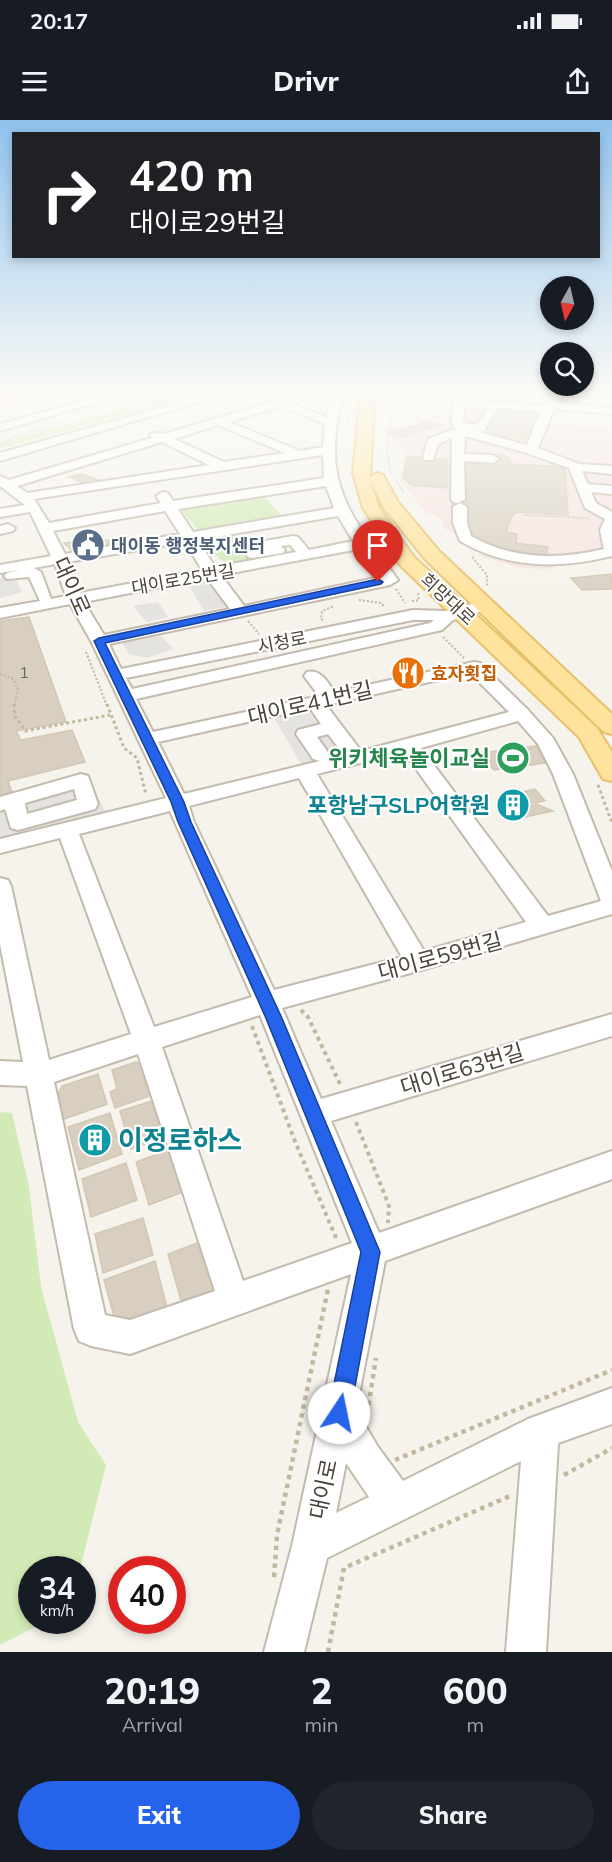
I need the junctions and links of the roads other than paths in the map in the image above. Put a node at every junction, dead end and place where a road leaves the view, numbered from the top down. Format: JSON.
{"nodes":[{"id":1,"x":79,"y":461,"type":"edge"},
{"id":2,"x":119,"y":461,"type":"edge"},
{"id":3,"x":212,"y":461,"type":"edge"},
{"id":4,"x":258,"y":461,"type":"edge"},
{"id":5,"x":329,"y":461,"type":"edge"},
{"id":6,"x":362,"y":461,"type":"edge"},
{"id":7,"x":375,"y":461,"type":"edge"},
{"id":8,"x":459,"y":461,"type":"edge"},
{"id":9,"x":536,"y":461,"type":"tunnel mouth"},
{"id":10,"x":561,"y":461,"type":"edge"},
{"id":11,"x":570,"y":465,"type":"junction"},
{"id":12,"x":224,"y":467,"type":"junction"},
{"id":13,"x":612,"y":470,"type":"edge"},
{"id":14,"x":153,"y":478,"type":"junction"},
{"id":15,"x":332,"y":481,"type":"junction"},
{"id":16,"x":3,"y":483,"type":"edge"},
{"id":17,"x":584,"y":488,"type":"junction"},
{"id":18,"x":612,"y":490,"type":"edge"},
{"id":19,"x":29,"y":502,"type":"junction"},
{"id":20,"x":169,"y":506,"type":"junction"},
{"id":21,"x":343,"y":511,"type":"junction"},
{"id":22,"x":0,"y":513,"type":"edge"},
{"id":23,"x":612,"y":518,"type":"edge"},
{"id":24,"x":45,"y":528,"type":"junction"},
{"id":25,"x":188,"y":538,"type":"junction"},
{"id":26,"x":362,"y":544,"type":"junction"},
{"id":27,"x":125,"y":548,"type":"junction"},
{"id":28,"x":60,"y":559,"type":"junction"},
{"id":29,"x":112,"y":563,"type":"dead end"},
{"id":30,"x":0,"y":570,"type":"edge"},
{"id":31,"x":212,"y":574,"type":"junction"},
{"id":32,"x":1,"y":581,"type":"edge"},
{"id":33,"x":44,"y":597,"type":"dead end"},
{"id":34,"x":74,"y":597,"type":"junction"},
{"id":35,"x":487,"y":597,"type":"junction"},
{"id":36,"x":239,"y":610,"type":"junction"},
{"id":37,"x":0,"y":613,"type":"edge"},
{"id":38,"x":455,"y":614,"type":"junction"},
{"id":39,"x":99,"y":641,"type":"junction"},
{"id":40,"x":313,"y":676,"type":"dead end"},
{"id":41,"x":117,"y":695,"type":"junction"},
{"id":42,"x":322,"y":700,"type":"junction"},
{"id":43,"x":522,"y":714,"type":"junction"},
{"id":44,"x":295,"y":716,"type":"dead end"},
{"id":45,"x":333,"y":727,"type":"junction"},
{"id":46,"x":612,"y":727,"type":"edge"},
{"id":47,"x":305,"y":734,"type":"junction"},
{"id":48,"x":146,"y":739,"type":"junction"},
{"id":49,"x":409,"y":745,"type":"junction"},
{"id":50,"x":321,"y":755,"type":"dead end"},
{"id":51,"x":355,"y":758,"type":"junction"},
{"id":52,"x":305,"y":771,"type":"junction"},
{"id":53,"x":612,"y":773,"type":"edge"},
{"id":54,"x":178,"y":802,"type":"junction"},
{"id":55,"x":67,"y":829,"type":"junction"},
{"id":56,"x":0,"y":846,"type":"edge"},
{"id":57,"x":0,"y":886,"type":"edge"},
{"id":58,"x":612,"y":899,"type":"edge"},
{"id":59,"x":612,"y":906,"type":"edge"},
{"id":60,"x":543,"y":927,"type":"junction"},
{"id":61,"x":418,"y":962,"type":"junction"},
{"id":62,"x":259,"y":1012,"type":"junction"},
{"id":63,"x":612,"y":1025,"type":"edge"},
{"id":64,"x":147,"y":1042,"type":"junction"},
{"id":65,"x":0,"y":1073,"type":"edge"},
{"id":66,"x":39,"y":1075,"type":"junction"},
{"id":67,"x":312,"y":1114,"type":"junction"},
{"id":68,"x":612,"y":1165,"type":"edge"},
{"id":69,"x":371,"y":1252,"type":"junction"},
{"id":70,"x":234,"y":1300,"type":"junction"},
{"id":71,"x":612,"y":1406,"type":"edge"},
{"id":72,"x":353,"y":1416,"type":"junction"},
{"id":73,"x":541,"y":1432,"type":"junction"},
{"id":74,"x":398,"y":1503,"type":"junction"},
{"id":75,"x":311,"y":1546,"type":"junction"},
{"id":76,"x":284,"y":1652,"type":"edge"},
{"id":77,"x":526,"y":1652,"type":"edge"}],
"edges":[{"from":1,"to":16,"type":"street"},
{"from":2,"to":14,"type":"street"},
{"from":3,"to":12,"type":"street"},
{"from":4,"to":12,"type":"street"},
{"from":5,"to":15,"type":"street"},
{"from":6,"to":38,"type":"main road","name":"희망대로"},
{"from":7,"to":35,"type":"main road","name":"희망대로"},
{"from":8,"to":23,"type":"street"},
{"from":9,"to":11,"type":"street"},
{"from":10,"to":11,"type":"street"},
{"from":11,"to":13,"type":"street"},
{"from":11,"to":17,"type":"street"},
{"from":12,"to":14,"type":"street"},
{"from":14,"to":19,"type":"street"},
{"from":14,"to":20,"type":"street"},
{"from":15,"to":20,"type":"street"},
{"from":15,"to":21,"type":"street"},
{"from":16,"to":19,"type":"street","name":"대이로"},
{"from":17,"to":18,"type":"street"},
{"from":17,"to":23,"type":"street"},
{"from":19,"to":22,"type":"street"},
{"from":19,"to":24,"type":"street","name":"대이로"},
{"from":20,"to":24,"type":"street"},
{"from":20,"to":25,"type":"street"},
{"from":21,"to":25,"type":"street"},
{"from":21,"to":26,"type":"street"},
{"from":24,"to":28,"type":"street","name":"대이로"},
{"from":25,"to":27,"type":"street"},
{"from":25,"to":31,"type":"street"},
{"from":26,"to":31,"type":"street","name":"대이로25번길"},
{"from":26,"to":36,"type":"street"},
{"from":27,"to":28,"type":"street"},
{"from":27,"to":29,"type":"street"},
{"from":28,"to":30,"type":"street"},
{"from":28,"to":34,"type":"street","name":"대이로"},
{"from":31,"to":34,"type":"street","name":"대이로25번길"},
{"from":31,"to":36,"type":"street"},
{"from":32,"to":33,"type":"street"},
{"from":34,"to":37,"type":"street","name":"대이로25번길"},
{"from":34,"to":39,"type":"street","name":"대이로"},
{"from":35,"to":38,"type":"street","name":"시청로"},
{"from":35,"to":46,"type":"main road","name":"희망대로"},
{"from":36,"to":39,"type":"street"},
{"from":38,"to":41,"type":"street","name":"시청로"},
{"from":38,"to":53,"type":"main road","name":"희망대로"},
{"from":39,"to":41,"type":"street","name":"대이로"},
{"from":40,"to":42,"type":"street"},
{"from":41,"to":48,"type":"street","name":"대이로"},
{"from":42,"to":43,"type":"street","name":"대이로41번길"},
{"from":42,"to":45,"type":"street"},
{"from":42,"to":48,"type":"street","name":"대이로41번길"},
{"from":43,"to":49,"type":"street"},
{"from":43,"to":58,"type":"street"},
{"from":44,"to":47,"type":"street"},
{"from":45,"to":47,"type":"street"},
{"from":45,"to":51,"type":"street"},
{"from":47,"to":50,"type":"street"},
{"from":48,"to":54,"type":"street","name":"대이로"},
{"from":49,"to":51,"type":"street"},
{"from":49,"to":60,"type":"street"},
{"from":51,"to":52,"type":"street"},
{"from":52,"to":54,"type":"street"},
{"from":52,"to":61,"type":"street"},
{"from":54,"to":55,"type":"street"},
{"from":54,"to":62,"type":"street","name":"대이로"},
{"from":55,"to":56,"type":"street"},
{"from":55,"to":64,"type":"street"},
{"from":57,"to":66,"type":"street"},
{"from":59,"to":60,"type":"street","name":"대이로59번길"},
{"from":60,"to":61,"type":"street","name":"대이로59번길"},
{"from":61,"to":62,"type":"street","name":"대이로59번길"},
{"from":62,"to":64,"type":"street","name":"대이로59번길"},
{"from":62,"to":67,"type":"street","name":"대이로"},
{"from":63,"to":67,"type":"street","name":"대이로63번길"},
{"from":64,"to":66,"type":"street","name":"대이로59번길"},
{"from":64,"to":70,"type":"street"},
{"from":65,"to":66,"type":"street","name":"대이로59번길"},
{"from":66,"to":70,"type":"street"},
{"from":67,"to":69,"type":"street","name":"대이로"},
{"from":68,"to":69,"type":"street"},
{"from":69,"to":70,"type":"street"},
{"from":69,"to":72,"type":"street","name":"대이로"},
{"from":71,"to":73,"type":"street"},
{"from":72,"to":74,"type":"street"},
{"from":72,"to":75,"type":"street","name":"대이로"},
{"from":73,"to":74,"type":"street"},
{"from":73,"to":77,"type":"street"},
{"from":74,"to":75,"type":"street"},
{"from":75,"to":76,"type":"street","name":"대이로"}]}
